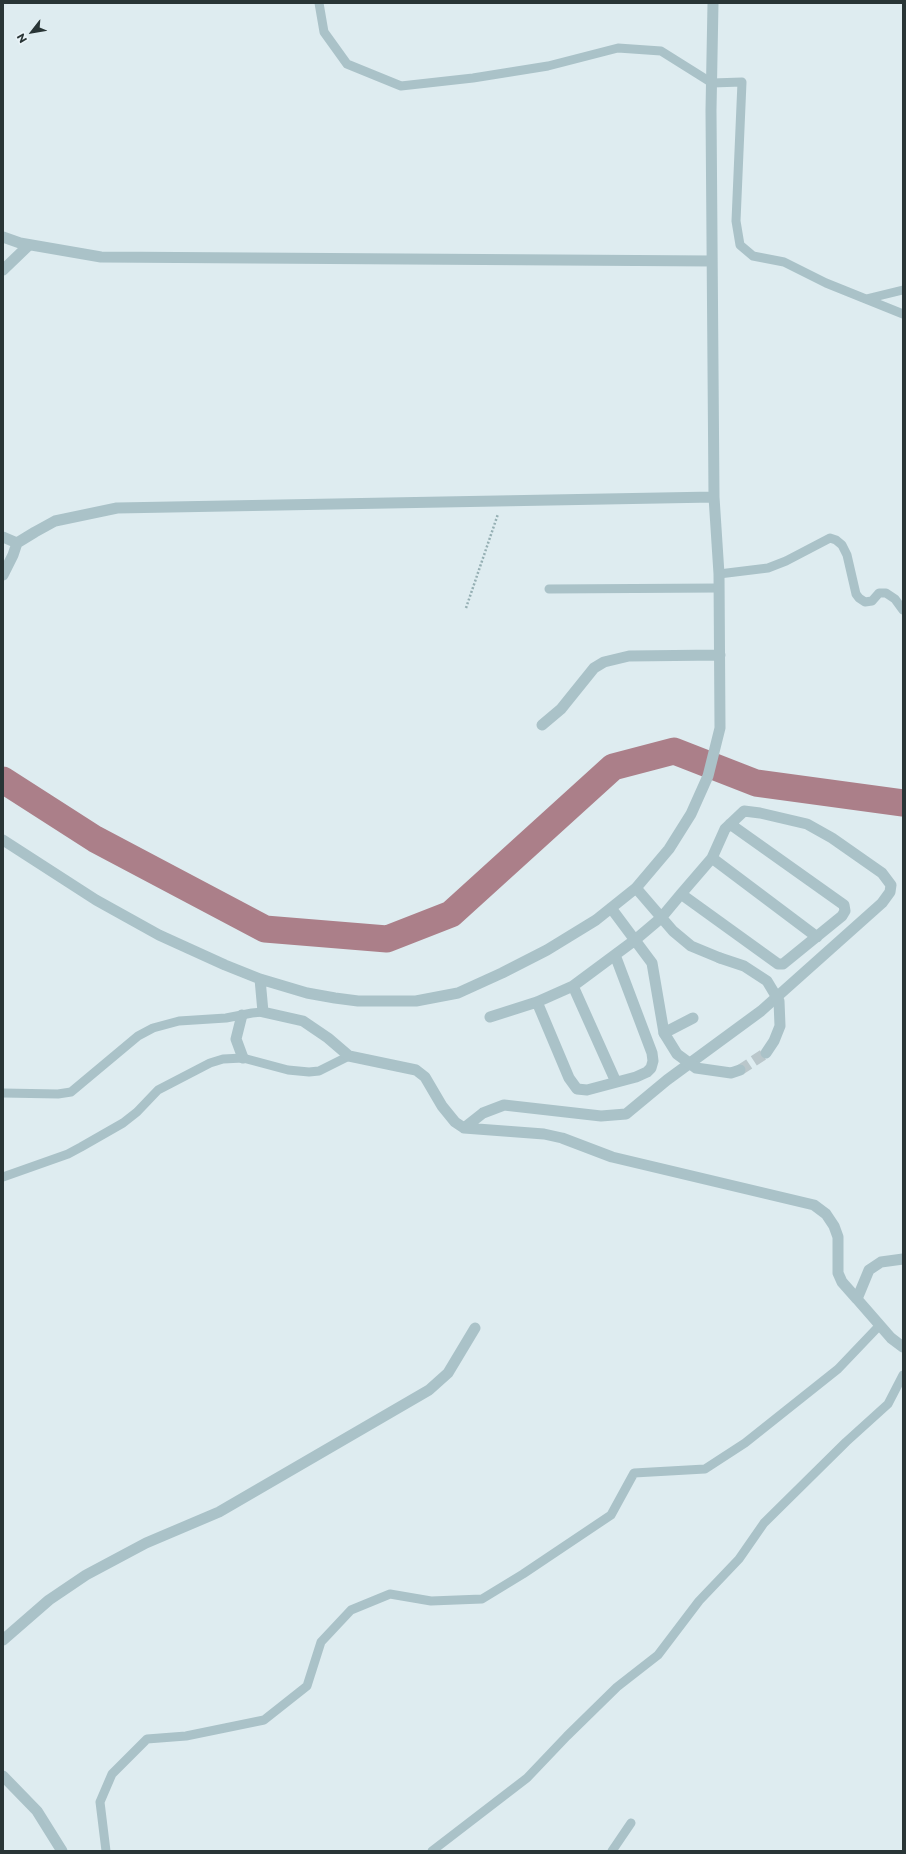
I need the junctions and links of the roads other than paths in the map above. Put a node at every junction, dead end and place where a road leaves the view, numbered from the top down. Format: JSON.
{"nodes":[{"id":1,"x":319,"y":3,"type":"edge"},
{"id":2,"x":713,"y":3,"type":"edge"},
{"id":3,"x":712,"y":83,"type":"junction"},
{"id":4,"x":3,"y":237,"type":"edge"},
{"id":5,"x":28,"y":245,"type":"junction"},
{"id":6,"x":712,"y":261,"type":"junction"},
{"id":7,"x":3,"y":270,"type":"edge"},
{"id":8,"x":903,"y":290,"type":"edge"},
{"id":9,"x":866,"y":299,"type":"junction"},
{"id":10,"x":903,"y":314,"type":"edge"},
{"id":11,"x":714,"y":497,"type":"junction"},
{"id":12,"x":3,"y":537,"type":"edge"},
{"id":13,"x":17,"y":542,"type":"junction"},
{"id":14,"x":719,"y":574,"type":"junction"},
{"id":15,"x":3,"y":575,"type":"edge"},
{"id":16,"x":719,"y":588,"type":"junction"},
{"id":17,"x":549,"y":589,"type":"dead end"},
{"id":18,"x":903,"y":610,"type":"edge"},
{"id":19,"x":720,"y":655,"type":"junction"},
{"id":20,"x":542,"y":725,"type":"dead end"},
{"id":21,"x":730,"y":824,"type":"junction"},
{"id":22,"x":3,"y":840,"type":"edge"},
{"id":23,"x":712,"y":858,"type":"junction"},
{"id":24,"x":636,"y":888,"type":"junction"},
{"id":25,"x":681,"y":894,"type":"junction"},
{"id":26,"x":610,"y":908,"type":"junction"},
{"id":27,"x":661,"y":918,"type":"junction"},
{"id":28,"x":817,"y":936,"type":"junction"},
{"id":29,"x":634,"y":940,"type":"junction"},
{"id":30,"x":615,"y":955,"type":"junction"},
{"id":31,"x":260,"y":979,"type":"junction"},
{"id":32,"x":573,"y":986,"type":"junction"},
{"id":33,"x":537,"y":1002,"type":"junction"},
{"id":34,"x":264,"y":1012,"type":"junction"},
{"id":35,"x":242,"y":1015,"type":"junction"},
{"id":36,"x":490,"y":1017,"type":"dead end"},
{"id":37,"x":693,"y":1018,"type":"dead end"},
{"id":38,"x":664,"y":1033,"type":"junction"},
{"id":39,"x":766,"y":1052,"type":"tunnel mouth"},
{"id":40,"x":349,"y":1056,"type":"junction"},
{"id":41,"x":243,"y":1058,"type":"junction"},
{"id":42,"x":740,"y":1070,"type":"tunnel mouth"},
{"id":43,"x":616,"y":1082,"type":"junction"},
{"id":44,"x":3,"y":1093,"type":"edge"},
{"id":45,"x":464,"y":1128,"type":"junction"},
{"id":46,"x":3,"y":1177,"type":"edge"},
{"id":47,"x":903,"y":1259,"type":"edge"},
{"id":48,"x":857,"y":1299,"type":"junction"},
{"id":49,"x":879,"y":1326,"type":"junction"},
{"id":50,"x":475,"y":1328,"type":"dead end"},
{"id":51,"x":903,"y":1347,"type":"edge"},
{"id":52,"x":903,"y":1375,"type":"edge"},
{"id":53,"x":3,"y":1640,"type":"edge"},
{"id":54,"x":3,"y":1776,"type":"edge"},
{"id":55,"x":631,"y":1823,"type":"dead end"},
{"id":56,"x":62,"y":1851,"type":"edge"},
{"id":57,"x":106,"y":1851,"type":"edge"},
{"id":58,"x":432,"y":1851,"type":"edge"},
{"id":59,"x":612,"y":1851,"type":"edge"}],
"edges":[{"from":1,"to":3,"type":"lane"},
{"from":2,"to":3,"type":"street"},
{"from":3,"to":6,"type":"street"},
{"from":3,"to":9,"type":"lane"},
{"from":4,"to":5,"type":"street"},
{"from":5,"to":6,"type":"street"},
{"from":5,"to":7,"type":"street"},
{"from":6,"to":11,"type":"street"},
{"from":8,"to":9,"type":"lane"},
{"from":9,"to":10,"type":"lane"},
{"from":11,"to":13,"type":"street"},
{"from":11,"to":14,"type":"street"},
{"from":12,"to":13,"type":"street"},
{"from":13,"to":15,"type":"street"},
{"from":14,"to":16,"type":"street"},
{"from":14,"to":18,"type":"lane"},
{"from":16,"to":17,"type":"lane"},
{"from":16,"to":19,"type":"street"},
{"from":19,"to":20,"type":"street"},
{"from":19,"to":24,"type":"street"},
{"from":21,"to":23,"type":"street"},
{"from":21,"to":28,"type":"street"},
{"from":21,"to":45,"type":"street"},
{"from":22,"to":31,"type":"street"},
{"from":23,"to":25,"type":"street"},
{"from":23,"to":28,"type":"street"},
{"from":24,"to":26,"type":"street"},
{"from":24,"to":27,"type":"street"},
{"from":25,"to":27,"type":"street"},
{"from":25,"to":28,"type":"street"},
{"from":26,"to":29,"type":"street"},
{"from":26,"to":31,"type":"street"},
{"from":27,"to":29,"type":"street"},
{"from":27,"to":39,"type":"street","bridge":true},
{"from":29,"to":30,"type":"street"},
{"from":29,"to":38,"type":"street"},
{"from":30,"to":32,"type":"street"},
{"from":30,"to":43,"type":"street"},
{"from":31,"to":34,"type":"street"},
{"from":32,"to":33,"type":"street"},
{"from":32,"to":43,"type":"street"},
{"from":33,"to":36,"type":"street"},
{"from":33,"to":43,"type":"street"},
{"from":34,"to":35,"type":"lane"},
{"from":34,"to":40,"type":"street"},
{"from":35,"to":41,"type":"street"},
{"from":35,"to":44,"type":"lane"},
{"from":37,"to":38,"type":"street"},
{"from":38,"to":42,"type":"street","bridge":true},
{"from":40,"to":41,"type":"lane"},
{"from":40,"to":45,"type":"street"},
{"from":41,"to":46,"type":"lane"},
{"from":45,"to":48,"type":"street"},
{"from":47,"to":48,"type":"street"},
{"from":48,"to":49,"type":"street"},
{"from":49,"to":51,"type":"street"},
{"from":49,"to":57,"type":"lane"},
{"from":50,"to":53,"type":"street"},
{"from":52,"to":58,"type":"lane"},
{"from":54,"to":56,"type":"street"},
{"from":55,"to":59,"type":"lane"}]}
